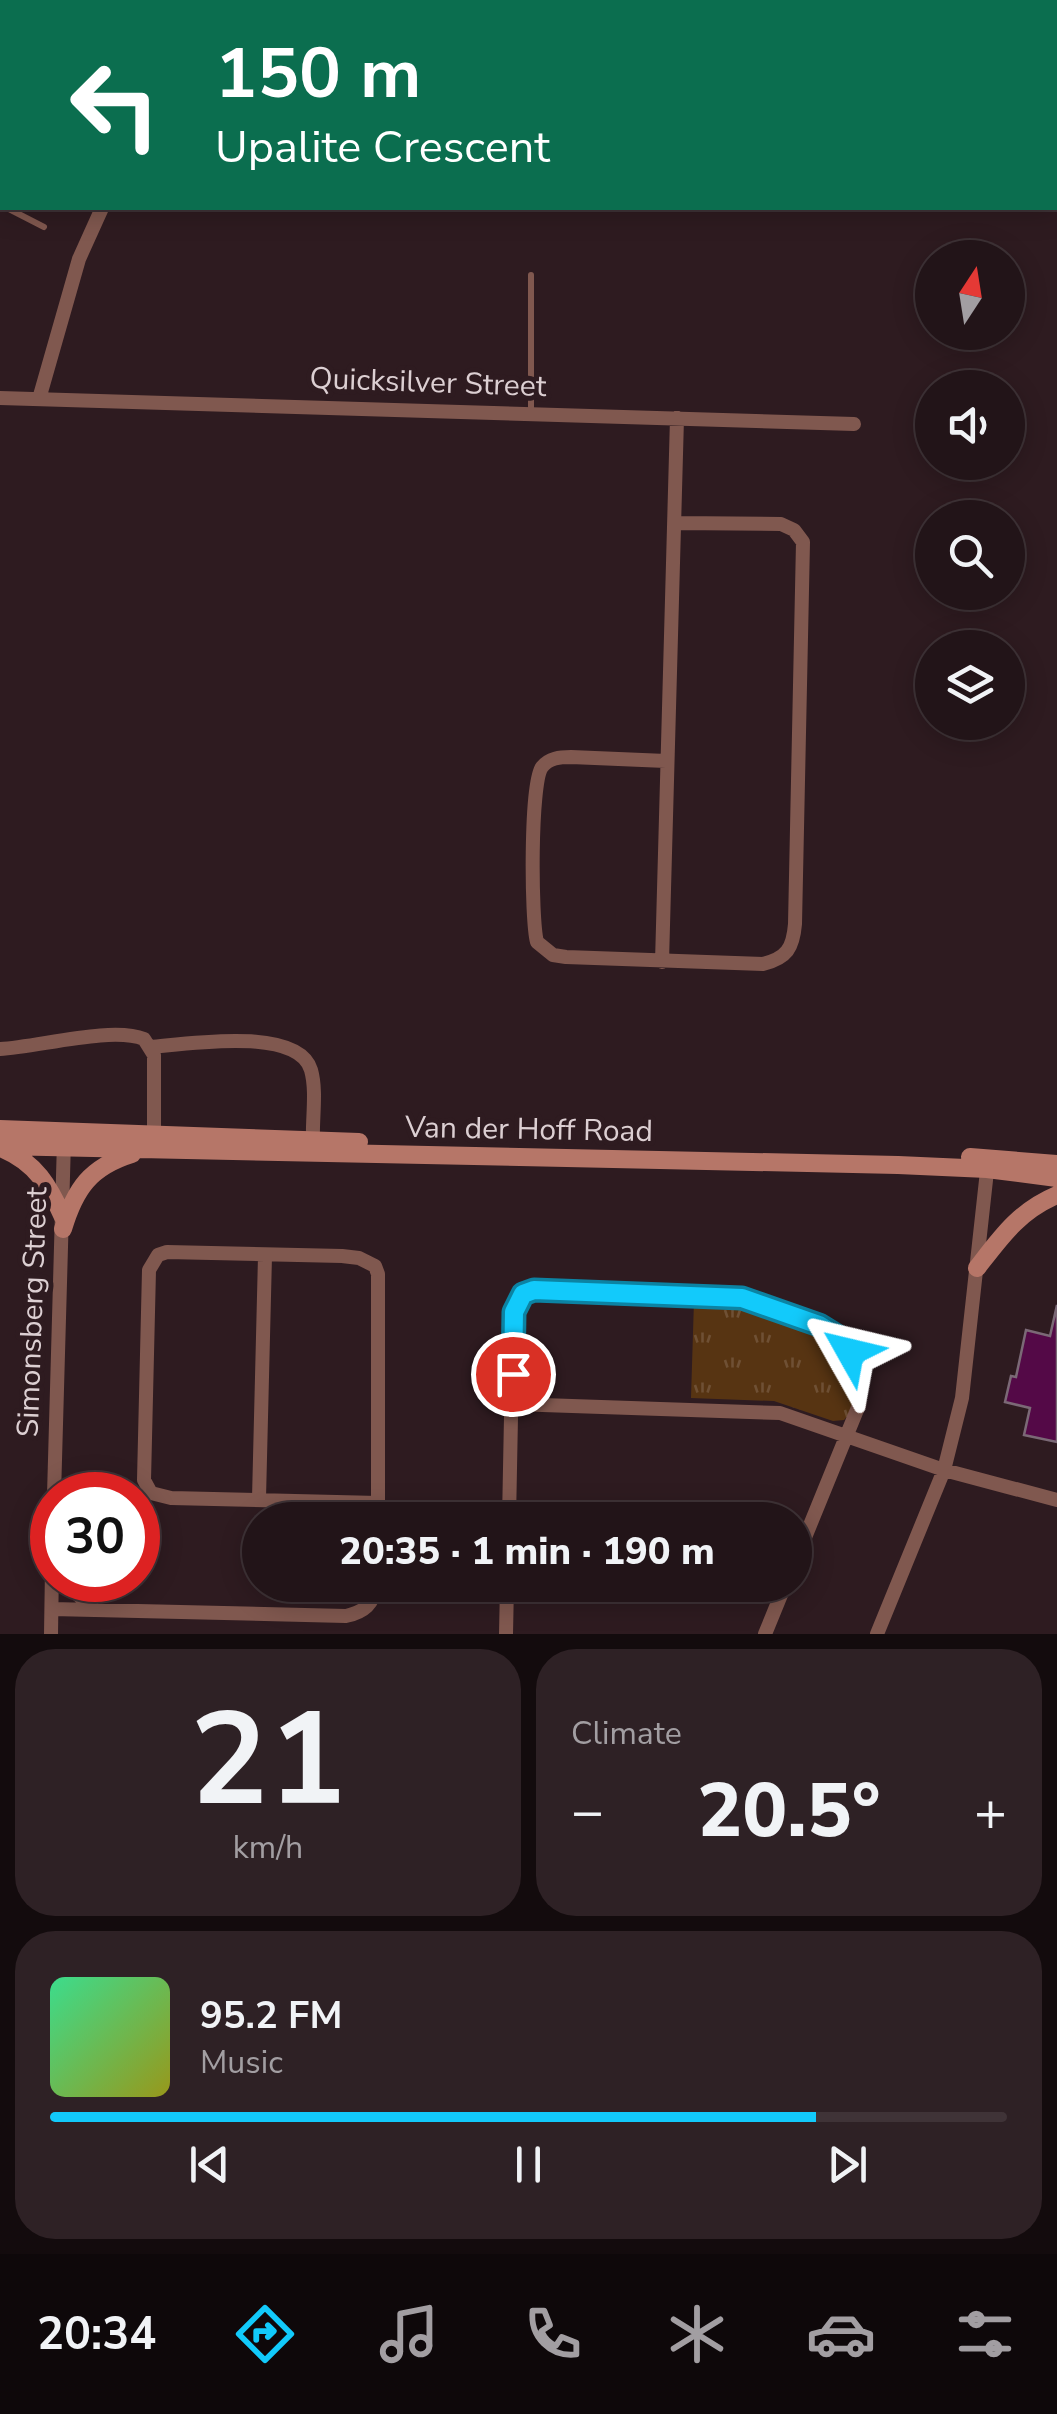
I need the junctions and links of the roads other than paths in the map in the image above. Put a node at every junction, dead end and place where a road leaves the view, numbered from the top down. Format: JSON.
{"nodes":[{"id":1,"x":11,"y":210,"type":"edge"},
{"id":2,"x":101,"y":210,"type":"edge"},
{"id":3,"x":44,"y":227,"type":"dead end"},
{"id":4,"x":531,"y":275,"type":"dead end"},
{"id":5,"x":0,"y":398,"type":"edge"},
{"id":6,"x":39,"y":399,"type":"junction"},
{"id":7,"x":532,"y":412,"type":"junction"},
{"id":8,"x":676,"y":418,"type":"junction"},
{"id":9,"x":854,"y":424,"type":"dead end"},
{"id":10,"x":675,"y":523,"type":"junction"},
{"id":11,"x":666,"y":761,"type":"junction"},
{"id":12,"x":662,"y":962,"type":"junction"},
{"id":13,"x":151,"y":1047,"type":"junction"},
{"id":14,"x":0,"y":1049,"type":"edge"},
{"id":15,"x":0,"y":1129,"type":"edge"},
{"id":16,"x":64,"y":1139,"type":"junction"},
{"id":17,"x":313,"y":1140,"type":"junction"},
{"id":18,"x":150,"y":1142,"type":"junction"},
{"id":19,"x":0,"y":1147,"type":"edge"},
{"id":20,"x":988,"y":1163,"type":"junction"},
{"id":21,"x":1057,"y":1164,"type":"edge"},
{"id":22,"x":1057,"y":1178,"type":"edge"},
{"id":23,"x":1057,"y":1194,"type":"edge"},
{"id":24,"x":63,"y":1223,"type":"junction"},
{"id":25,"x":266,"y":1256,"type":"junction"},
{"id":26,"x":978,"y":1268,"type":"junction"},
{"id":27,"x":512,"y":1404,"type":"junction"},
{"id":28,"x":848,"y":1437,"type":"junction"},
{"id":29,"x":944,"y":1470,"type":"junction"},
{"id":30,"x":55,"y":1472,"type":"edge"},
{"id":31,"x":259,"y":1498,"type":"junction"},
{"id":32,"x":1057,"y":1500,"type":"edge"},
{"id":33,"x":354,"y":1502,"type":"edge"},
{"id":34,"x":378,"y":1502,"type":"edge"},
{"id":35,"x":509,"y":1502,"type":"edge"},
{"id":36,"x":812,"y":1515,"type":"edge"},
{"id":37,"x":52,"y":1602,"type":"edge"},
{"id":38,"x":86,"y":1602,"type":"edge"},
{"id":39,"x":371,"y":1602,"type":"edge"},
{"id":40,"x":507,"y":1602,"type":"edge"},
{"id":41,"x":778,"y":1602,"type":"edge"},
{"id":42,"x":52,"y":1609,"type":"junction"},
{"id":43,"x":95,"y":1610,"type":"junction"},
{"id":44,"x":51,"y":1634,"type":"edge"},
{"id":45,"x":506,"y":1634,"type":"edge"},
{"id":46,"x":764,"y":1634,"type":"edge"},
{"id":47,"x":877,"y":1634,"type":"edge"}],
"edges":[{"from":1,"to":3,"type":"lane"},
{"from":2,"to":6,"type":"street"},
{"from":4,"to":7,"type":"lane"},
{"from":5,"to":6,"type":"street","name":"Quicksilver Street"},
{"from":6,"to":7,"type":"street","name":"Quicksilver Street"},
{"from":7,"to":8,"type":"street","name":"Quicksilver Street"},
{"from":8,"to":9,"type":"street","name":"Quicksilver Street"},
{"from":8,"to":10,"type":"street"},
{"from":10,"to":11,"type":"street"},
{"from":10,"to":12,"type":"street"},
{"from":11,"to":12,"type":"street"},
{"from":11,"to":12,"type":"street"},
{"from":13,"to":14,"type":"street"},
{"from":13,"to":17,"type":"street"},
{"from":13,"to":18,"type":"street"},
{"from":15,"to":16,"type":"main road","name":"Van der Hoff Road"},
{"from":16,"to":18,"type":"main road","name":"Van der Hoff Road"},
{"from":16,"to":19,"type":"main road","name":"Van der Hoff Road"},
{"from":16,"to":24,"type":"street","name":"Simonsberg Street"},
{"from":17,"to":18,"type":"main road","name":"Van der Hoff Road"},
{"from":17,"to":20,"type":"main road","name":"Van der Hoff Road"},
{"from":18,"to":20,"type":"main road","name":"Van der Hoff Road"},
{"from":18,"to":24,"type":"main road"},
{"from":19,"to":24,"type":"main road"},
{"from":20,"to":21,"type":"main road","name":"Van der Hoff Road"},
{"from":20,"to":22,"type":"main road","name":"Van der Hoff Road"},
{"from":20,"to":26,"type":"street"},
{"from":23,"to":26,"type":"main road"},
{"from":24,"to":30,"type":"street","name":"Simonsberg Street"},
{"from":25,"to":31,"type":"street"},
{"from":25,"to":31,"type":"street"},
{"from":25,"to":34,"type":"street"},
{"from":26,"to":29,"type":"street"},
{"from":27,"to":28,"type":"street"},
{"from":27,"to":28,"type":"street"},
{"from":27,"to":35,"type":"street"},
{"from":28,"to":29,"type":"street"},
{"from":28,"to":36,"type":"street"},
{"from":29,"to":32,"type":"street"},
{"from":29,"to":47,"type":"street"},
{"from":31,"to":33,"type":"street"},
{"from":37,"to":42,"type":"street"},
{"from":38,"to":43,"type":"street"},
{"from":39,"to":43,"type":"street"},
{"from":40,"to":45,"type":"street"},
{"from":41,"to":46,"type":"street"},
{"from":42,"to":43,"type":"street"},
{"from":42,"to":44,"type":"street"}]}
